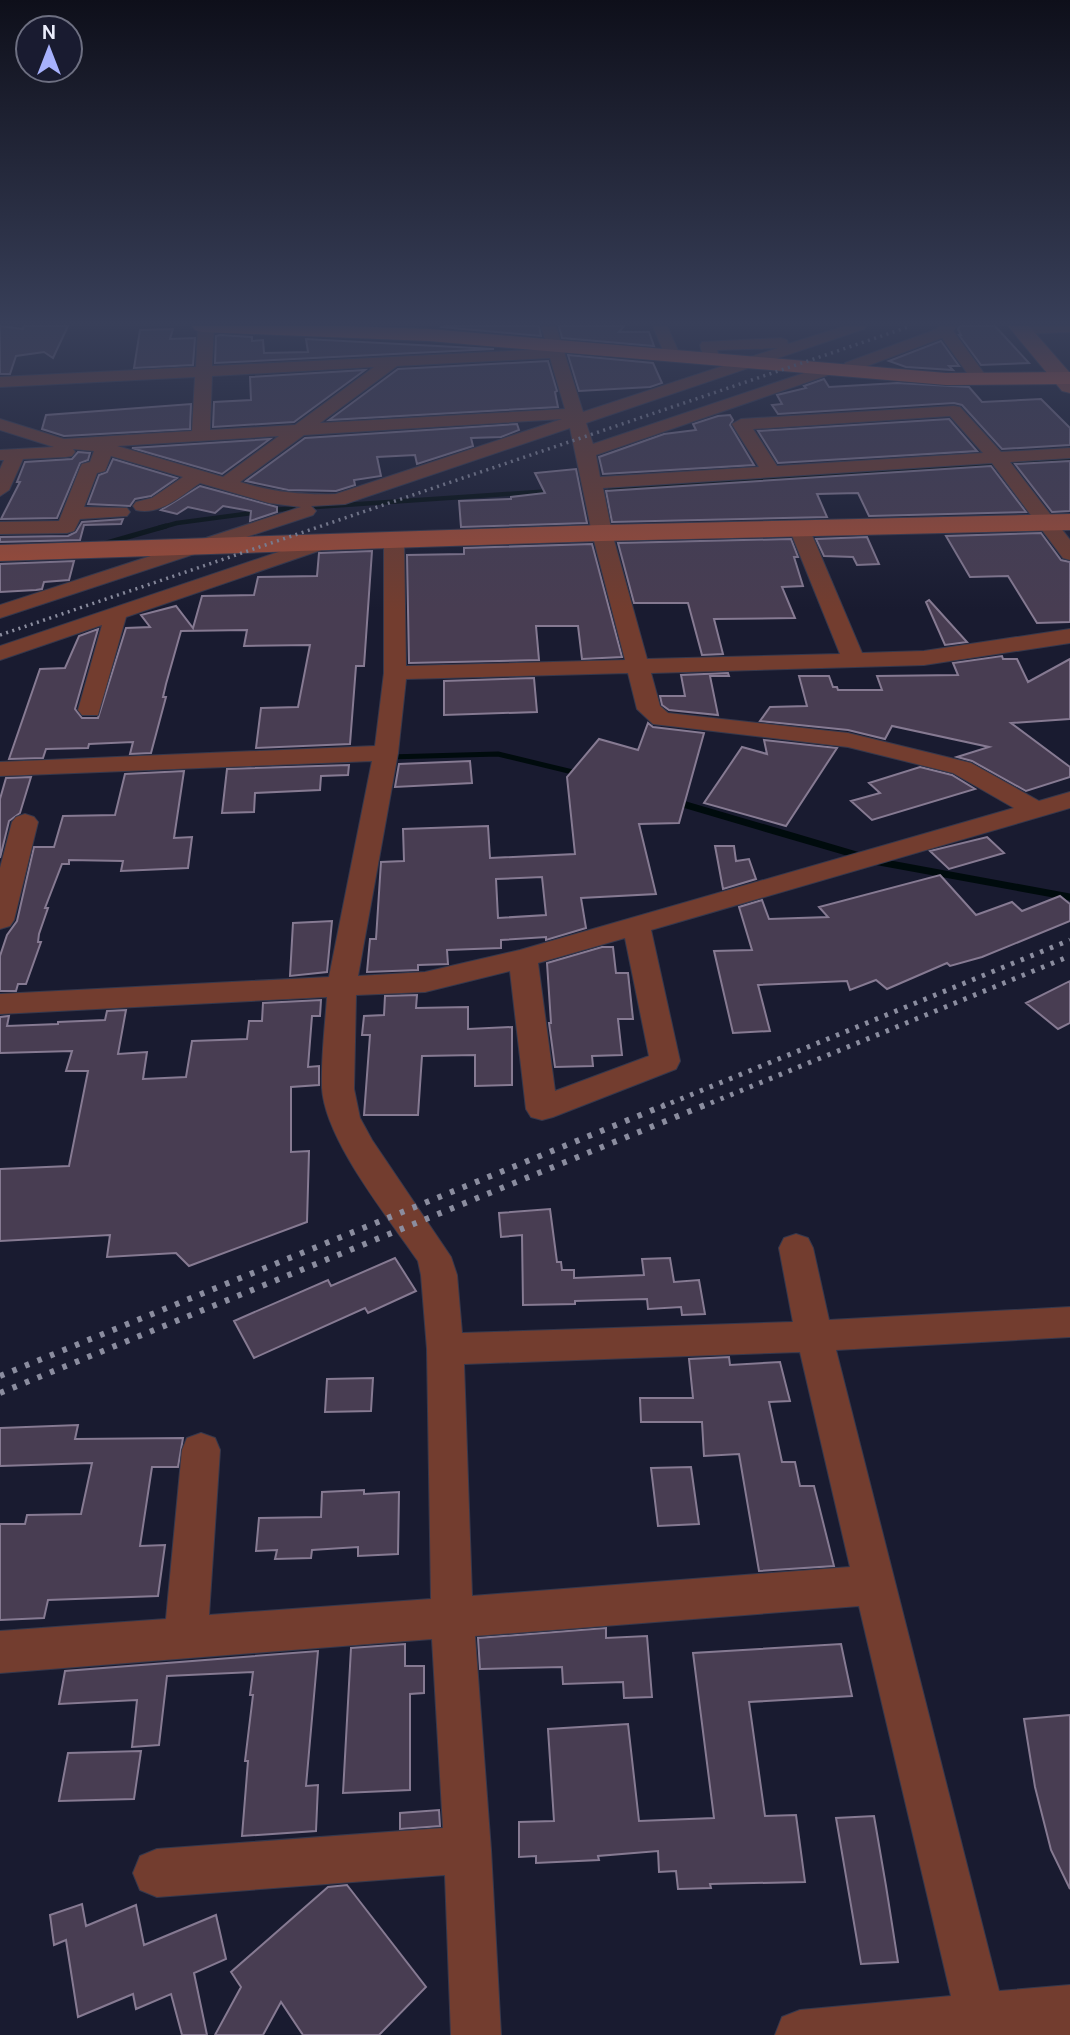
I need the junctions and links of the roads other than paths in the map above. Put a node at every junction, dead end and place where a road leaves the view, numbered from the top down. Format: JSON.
{"nodes":[{"id":1,"x":202,"y":421,"type":"edge"},
{"id":2,"x":313,"y":421,"type":"edge"},
{"id":3,"x":486,"y":421,"type":"edge"},
{"id":4,"x":564,"y":421,"type":"edge"},
{"id":5,"x":578,"y":421,"type":"edge"},
{"id":6,"x":676,"y":421,"type":"edge"},
{"id":7,"x":739,"y":421,"type":"edge"},
{"id":8,"x":791,"y":421,"type":"edge"},
{"id":9,"x":963,"y":421,"type":"edge"},
{"id":10,"x":0,"y":424,"type":"edge"},
{"id":11,"x":741,"y":424,"type":"junction"},
{"id":12,"x":302,"y":429,"type":"junction"},
{"id":13,"x":201,"y":435,"type":"junction"},
{"id":14,"x":95,"y":446,"type":"junction"},
{"id":15,"x":586,"y":452,"type":"junction"},
{"id":16,"x":1070,"y":453,"type":"edge"},
{"id":17,"x":8,"y":454,"type":"edge"},
{"id":18,"x":999,"y":461,"type":"junction"},
{"id":19,"x":771,"y":471,"type":"junction"},
{"id":20,"x":199,"y":475,"type":"junction"},
{"id":21,"x":226,"y":484,"type":"junction"},
{"id":22,"x":593,"y":484,"type":"junction"},
{"id":23,"x":0,"y":490,"type":"edge"},
{"id":24,"x":144,"y":506,"type":"dead end"},
{"id":25,"x":306,"y":511,"type":"dead end"},
{"id":26,"x":120,"y":512,"type":"dead end"},
{"id":27,"x":72,"y":513,"type":"junction"},
{"id":28,"x":1058,"y":522,"type":"edge"},
{"id":29,"x":0,"y":528,"type":"edge"},
{"id":30,"x":799,"y":528,"type":"junction"},
{"id":31,"x":602,"y":533,"type":"junction"},
{"id":32,"x":394,"y":540,"type":"junction"},
{"id":33,"x":323,"y":543,"type":"junction"},
{"id":34,"x":201,"y":547,"type":"junction"},
{"id":35,"x":0,"y":553,"type":"edge"},
{"id":36,"x":1070,"y":554,"type":"edge"},
{"id":37,"x":0,"y":612,"type":"edge"},
{"id":38,"x":116,"y":614,"type":"junction"},
{"id":39,"x":1070,"y":636,"type":"edge"},
{"id":40,"x":0,"y":653,"type":"edge"},
{"id":41,"x":853,"y":659,"type":"junction"},
{"id":42,"x":636,"y":666,"type":"junction"},
{"id":43,"x":395,"y":673,"type":"junction"},
{"id":44,"x":90,"y":710,"type":"dead end"},
{"id":45,"x":385,"y":757,"type":"junction"},
{"id":46,"x":0,"y":769,"type":"edge"},
{"id":47,"x":1070,"y":800,"type":"edge"},
{"id":48,"x":1036,"y":810,"type":"junction"},
{"id":49,"x":25,"y":822,"type":"dead end"},
{"id":50,"x":0,"y":920,"type":"edge"},
{"id":51,"x":636,"y":924,"type":"junction"},
{"id":52,"x":523,"y":958,"type":"junction"},
{"id":53,"x":342,"y":986,"type":"junction"},
{"id":54,"x":0,"y":1003,"type":"edge"},
{"id":55,"x":796,"y":1248,"type":"dead end"},
{"id":56,"x":1070,"y":1322,"type":"edge"},
{"id":57,"x":814,"y":1336,"type":"junction"},
{"id":58,"x":445,"y":1349,"type":"junction"},
{"id":59,"x":201,"y":1450,"type":"dead end"},
{"id":60,"x":874,"y":1585,"type":"junction"},
{"id":61,"x":452,"y":1615,"type":"junction"},
{"id":62,"x":186,"y":1637,"type":"junction"},
{"id":63,"x":0,"y":1652,"type":"edge"},
{"id":64,"x":468,"y":1850,"type":"junction"},
{"id":65,"x":157,"y":1872,"type":"dead end"},
{"id":66,"x":1070,"y":2010,"type":"edge"},
{"id":67,"x":981,"y":2018,"type":"junction"},
{"id":68,"x":476,"y":2035,"type":"edge"},
{"id":69,"x":800,"y":2035,"type":"edge"}],
"edges":[{"from":1,"to":13,"type":"street"},
{"from":2,"to":12,"type":"street"},
{"from":3,"to":12,"type":"street"},
{"from":4,"to":21,"type":"street"},
{"from":5,"to":15,"type":"street"},
{"from":6,"to":15,"type":"street"},
{"from":7,"to":11,"type":"street"},
{"from":8,"to":11,"type":"street"},
{"from":9,"to":18,"type":"street"},
{"from":10,"to":14,"type":"street"},
{"from":11,"to":19,"type":"street"},
{"from":12,"to":13,"type":"street"},
{"from":12,"to":21,"type":"street"},
{"from":13,"to":14,"type":"street"},
{"from":14,"to":17,"type":"street"},
{"from":14,"to":20,"type":"street"},
{"from":14,"to":27,"type":"street"},
{"from":15,"to":22,"type":"street"},
{"from":16,"to":18,"type":"street"},
{"from":17,"to":23,"type":"street"},
{"from":18,"to":19,"type":"street"},
{"from":18,"to":28,"type":"street"},
{"from":19,"to":22,"type":"street"},
{"from":20,"to":21,"type":"street"},
{"from":20,"to":24,"type":"street"},
{"from":22,"to":31,"type":"street"},
{"from":25,"to":34,"type":"street"},
{"from":26,"to":27,"type":"street"},
{"from":27,"to":29,"type":"street"},
{"from":28,"to":30,"type":"street"},
{"from":28,"to":36,"type":"street"},
{"from":30,"to":31,"type":"street"},
{"from":30,"to":41,"type":"street"},
{"from":31,"to":32,"type":"street"},
{"from":31,"to":42,"type":"street"},
{"from":32,"to":33,"type":"street"},
{"from":32,"to":43,"type":"street"},
{"from":33,"to":34,"type":"street"},
{"from":33,"to":38,"type":"street"},
{"from":34,"to":35,"type":"street"},
{"from":34,"to":37,"type":"street"},
{"from":38,"to":40,"type":"street"},
{"from":38,"to":44,"type":"street"},
{"from":39,"to":41,"type":"street"},
{"from":41,"to":42,"type":"street"},
{"from":42,"to":43,"type":"street"},
{"from":42,"to":48,"type":"street"},
{"from":43,"to":45,"type":"street"},
{"from":45,"to":46,"type":"street"},
{"from":45,"to":53,"type":"street"},
{"from":47,"to":48,"type":"street"},
{"from":48,"to":51,"type":"street"},
{"from":49,"to":50,"type":"street"},
{"from":51,"to":52,"type":"street"},
{"from":51,"to":52,"type":"street"},
{"from":52,"to":53,"type":"street"},
{"from":53,"to":54,"type":"street"},
{"from":53,"to":58,"type":"street"},
{"from":55,"to":57,"type":"street"},
{"from":56,"to":57,"type":"street"},
{"from":57,"to":58,"type":"street"},
{"from":57,"to":60,"type":"street"},
{"from":58,"to":61,"type":"street"},
{"from":59,"to":62,"type":"street"},
{"from":60,"to":61,"type":"street"},
{"from":60,"to":67,"type":"street"},
{"from":61,"to":62,"type":"street"},
{"from":61,"to":64,"type":"street"},
{"from":62,"to":63,"type":"street"},
{"from":64,"to":65,"type":"street"},
{"from":64,"to":68,"type":"street"},
{"from":66,"to":67,"type":"street"},
{"from":67,"to":69,"type":"street"}]}
